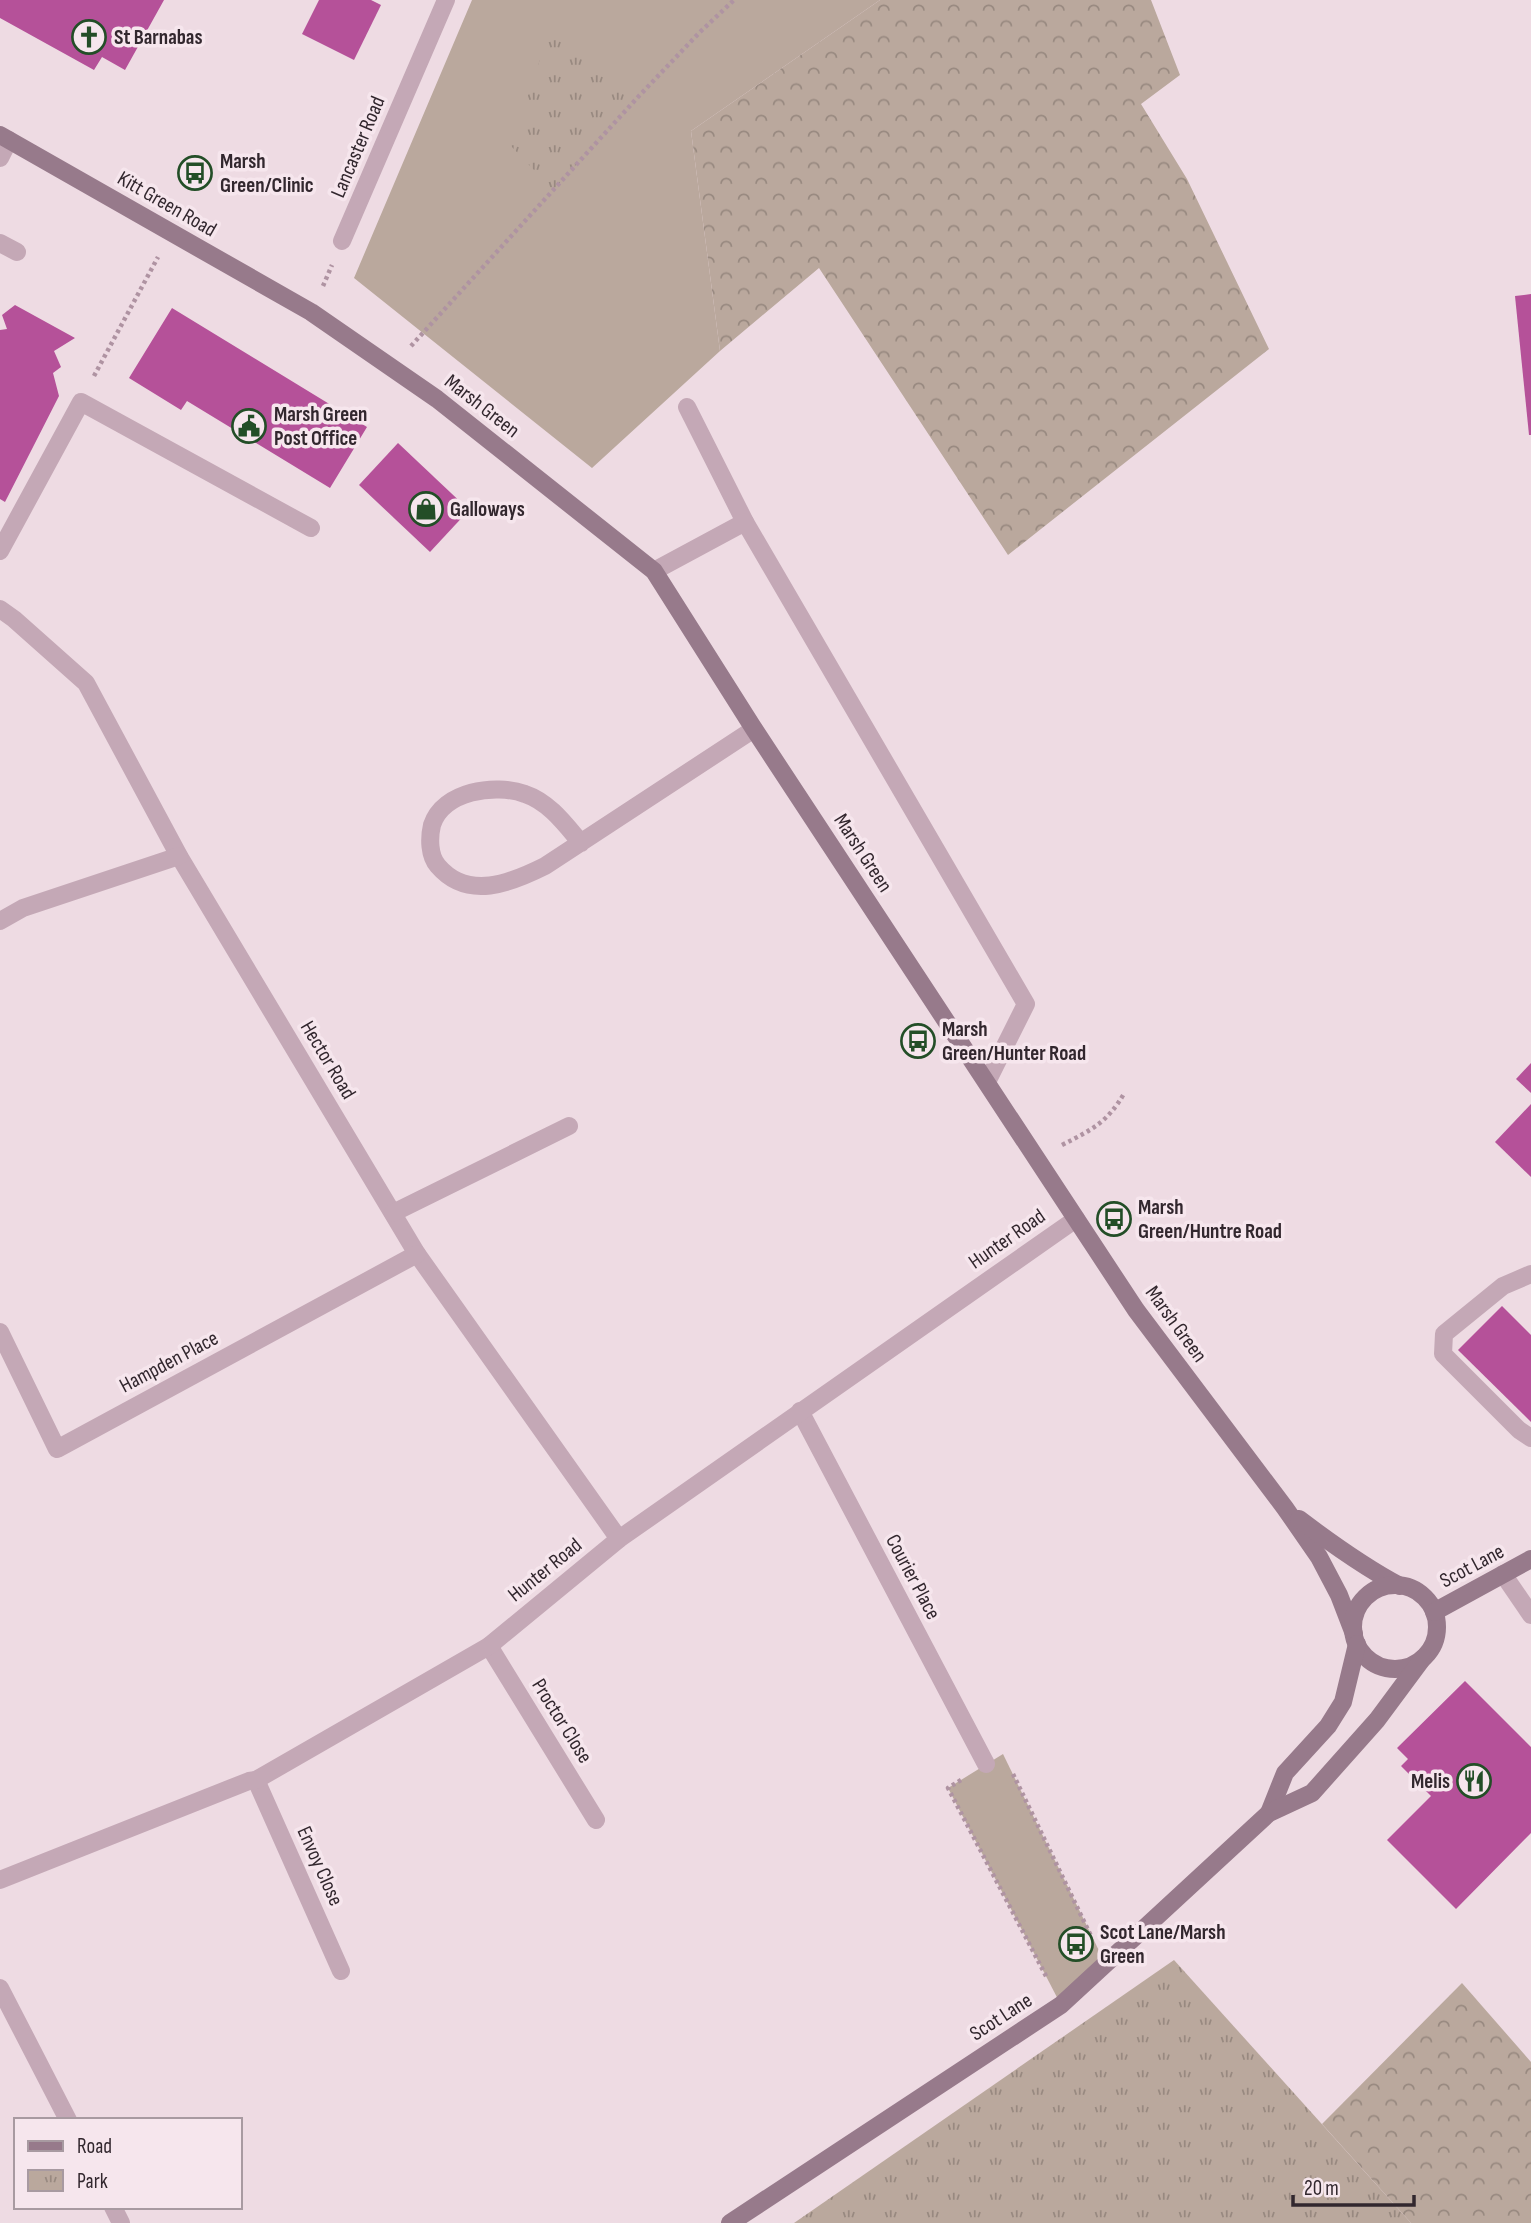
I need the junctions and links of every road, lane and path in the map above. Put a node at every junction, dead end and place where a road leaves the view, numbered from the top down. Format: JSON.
{"nodes":[{"id":1,"x":446,"y":0,"type":"edge"},
{"id":2,"x":734,"y":0,"type":"edge"},
{"id":3,"x":5,"y":137,"type":"edge"},
{"id":4,"x":0,"y":158,"type":"edge"},
{"id":5,"x":171,"y":232,"type":"junction"},
{"id":6,"x":342,"y":241,"type":"joint"},
{"id":7,"x":0,"y":243,"type":"edge"},
{"id":8,"x":17,"y":252,"type":"dead end"},
{"id":9,"x":312,"y":312,"type":"junction"},
{"id":10,"x":391,"y":368,"type":"junction"},
{"id":11,"x":81,"y":402,"type":"junction"},
{"id":12,"x":687,"y":407,"type":"dead end"},
{"id":13,"x":745,"y":522,"type":"junction"},
{"id":14,"x":311,"y":528,"type":"dead end"},
{"id":15,"x":0,"y":551,"type":"edge"},
{"id":16,"x":654,"y":571,"type":"junction"},
{"id":17,"x":0,"y":609,"type":"edge"},
{"id":18,"x":754,"y":729,"type":"junction"},
{"id":19,"x":580,"y":843,"type":"junction"},
{"id":20,"x":180,"y":856,"type":"junction"},
{"id":21,"x":0,"y":921,"type":"edge"},
{"id":22,"x":987,"y":1082,"type":"junction"},
{"id":23,"x":1125,"y":1092,"type":"dead end"},
{"id":24,"x":569,"y":1126,"type":"dead end"},
{"id":25,"x":1037,"y":1159,"type":"junction"},
{"id":26,"x":393,"y":1213,"type":"junction"},
{"id":27,"x":1076,"y":1219,"type":"junction"},
{"id":28,"x":417,"y":1254,"type":"junction"},
{"id":29,"x":1531,"y":1274,"type":"edge"},
{"id":30,"x":0,"y":1332,"type":"edge"},
{"id":31,"x":800,"y":1411,"type":"junction"},
{"id":32,"x":1531,"y":1438,"type":"edge"},
{"id":33,"x":1285,"y":1508,"type":"junction"},
{"id":34,"x":619,"y":1539,"type":"junction"},
{"id":35,"x":1531,"y":1559,"type":"edge"},
{"id":36,"x":1503,"y":1574,"type":"junction"},
{"id":37,"x":1400,"y":1586,"type":"junction"},
{"id":38,"x":1434,"y":1612,"type":"junction"},
{"id":39,"x":1531,"y":1615,"type":"edge"},
{"id":40,"x":1355,"y":1639,"type":"junction"},
{"id":41,"x":489,"y":1646,"type":"junction"},
{"id":42,"x":1423,"y":1658,"type":"junction"},
{"id":43,"x":986,"y":1764,"type":"junction"},
{"id":44,"x":256,"y":1780,"type":"junction"},
{"id":45,"x":1269,"y":1813,"type":"junction"},
{"id":46,"x":596,"y":1820,"type":"dead end"},
{"id":47,"x":0,"y":1880,"type":"edge"},
{"id":48,"x":1106,"y":1965,"type":"junction"},
{"id":49,"x":341,"y":1971,"type":"dead end"},
{"id":50,"x":0,"y":1988,"type":"edge"},
{"id":51,"x":1061,"y":2005,"type":"junction"},
{"id":52,"x":67,"y":2118,"type":"edge"},
{"id":53,"x":730,"y":2223,"type":"edge"}],
"edges":[{"from":1,"to":6,"type":"street","name":"Lancaster Road"},
{"from":2,"to":10,"type":"path"},
{"from":3,"to":4,"type":"street"},
{"from":3,"to":5,"type":"street","name":"Kitt Green Road"},
{"from":5,"to":9,"type":"street","name":"Kitt Green Road"},
{"from":5,"to":11,"type":"path"},
{"from":6,"to":9,"type":"path"},
{"from":7,"to":8,"type":"street"},
{"from":9,"to":10,"type":"street","name":"Marsh Green"},
{"from":10,"to":16,"type":"street","name":"Marsh Green"},
{"from":11,"to":14,"type":"street"},
{"from":11,"to":15,"type":"street"},
{"from":12,"to":13,"type":"street"},
{"from":13,"to":16,"type":"street"},
{"from":13,"to":22,"type":"street"},
{"from":16,"to":18,"type":"street","name":"Marsh Green"},
{"from":17,"to":20,"type":"street","name":"Hector Road"},
{"from":18,"to":19,"type":"street"},
{"from":18,"to":22,"type":"street","name":"Marsh Green"},
{"from":19,"to":19,"type":"street"},
{"from":20,"to":21,"type":"street"},
{"from":20,"to":26,"type":"street","name":"Hector Road"},
{"from":22,"to":25,"type":"street","name":"Marsh Green"},
{"from":23,"to":25,"type":"path"},
{"from":24,"to":26,"type":"street"},
{"from":25,"to":27,"type":"street","name":"Marsh Green"},
{"from":26,"to":28,"type":"street","name":"Hector Road"},
{"from":27,"to":31,"type":"street","name":"Hunter Road"},
{"from":27,"to":33,"type":"street","name":"Marsh Green"},
{"from":28,"to":30,"type":"street","name":"Hampden Place"},
{"from":28,"to":34,"type":"street","name":"Hector Road"},
{"from":29,"to":32,"type":"street"},
{"from":31,"to":34,"type":"street","name":"Hunter Road"},
{"from":31,"to":43,"type":"street","name":"Courier Place"},
{"from":33,"to":37,"type":"street","name":"Marsh Green"},
{"from":33,"to":40,"type":"street","name":"Marsh Green"},
{"from":34,"to":41,"type":"street","name":"Hunter Road"},
{"from":35,"to":36,"type":"street","name":"Scot Lane"},
{"from":36,"to":38,"type":"street","name":"Scot Lane"},
{"from":36,"to":39,"type":"street"},
{"from":37,"to":38,"type":"street"},
{"from":37,"to":40,"type":"street"},
{"from":38,"to":42,"type":"street"},
{"from":40,"to":42,"type":"street"},
{"from":40,"to":45,"type":"street","name":"Scot Lane"},
{"from":41,"to":44,"type":"street","name":"Hunter Road"},
{"from":41,"to":46,"type":"street","name":"Proctor Close"},
{"from":42,"to":45,"type":"street","name":"Scot Lane"},
{"from":43,"to":48,"type":"path"},
{"from":43,"to":51,"type":"path"},
{"from":44,"to":47,"type":"street","name":"Hunter Road"},
{"from":44,"to":49,"type":"street","name":"Envoy Close"},
{"from":45,"to":48,"type":"street","name":"Scot Lane"},
{"from":48,"to":51,"type":"street","name":"Scot Lane"},
{"from":50,"to":52,"type":"street"},
{"from":51,"to":53,"type":"street","name":"Scot Lane"}]}
